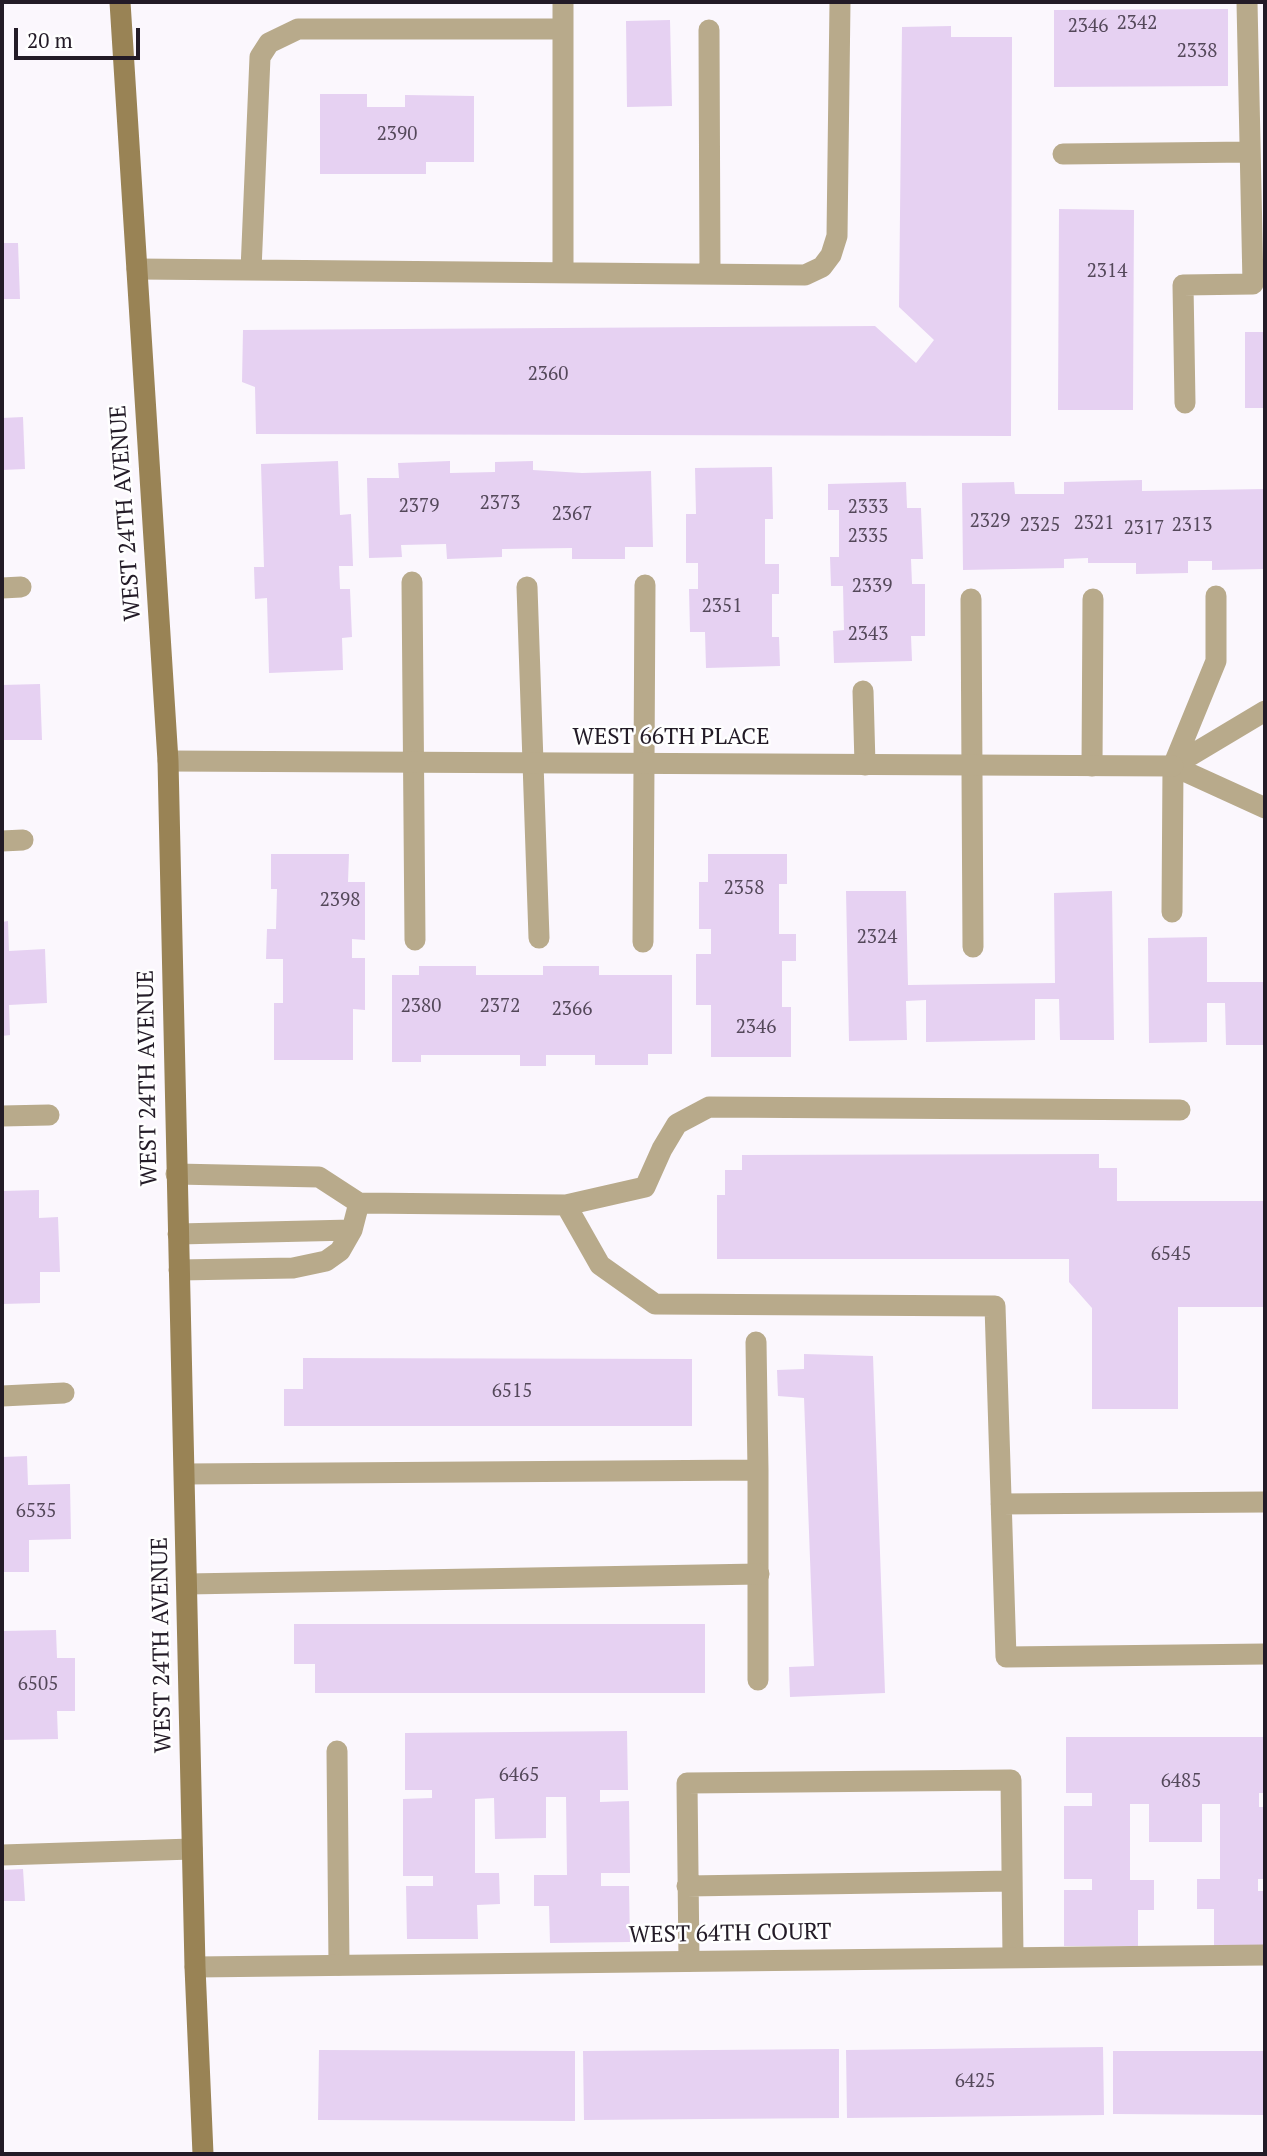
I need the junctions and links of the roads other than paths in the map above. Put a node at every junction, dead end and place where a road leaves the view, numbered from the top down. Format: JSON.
{"nodes":[{"id":1,"x":120,"y":2,"type":"edge"},
{"id":2,"x":563,"y":2,"type":"edge"},
{"id":3,"x":840,"y":2,"type":"edge"},
{"id":4,"x":1247,"y":2,"type":"edge"},
{"id":5,"x":564,"y":29,"type":"junction"},
{"id":6,"x":709,"y":30,"type":"dead end"},
{"id":7,"x":1250,"y":152,"type":"junction"},
{"id":8,"x":1063,"y":154,"type":"dead end"},
{"id":9,"x":137,"y":269,"type":"junction"},
{"id":10,"x":251,"y":270,"type":"junction"},
{"id":11,"x":564,"y":273,"type":"junction"},
{"id":12,"x":710,"y":274,"type":"junction"},
{"id":13,"x":1185,"y":403,"type":"dead end"},
{"id":14,"x":412,"y":582,"type":"dead end"},
{"id":15,"x":645,"y":585,"type":"dead end"},
{"id":16,"x":527,"y":587,"type":"dead end"},
{"id":17,"x":1216,"y":596,"type":"dead end"},
{"id":18,"x":971,"y":599,"type":"dead end"},
{"id":19,"x":1093,"y":599,"type":"dead end"},
{"id":20,"x":863,"y":691,"type":"dead end"},
{"id":21,"x":1265,"y":711,"type":"edge"},
{"id":22,"x":168,"y":761,"type":"junction"},
{"id":23,"x":414,"y":762,"type":"junction"},
{"id":24,"x":533,"y":763,"type":"junction"},
{"id":25,"x":644,"y":764,"type":"junction"},
{"id":26,"x":864,"y":765,"type":"junction"},
{"id":27,"x":973,"y":766,"type":"junction"},
{"id":28,"x":1092,"y":766,"type":"junction"},
{"id":29,"x":1173,"y":766,"type":"junction"},
{"id":30,"x":1265,"y":808,"type":"edge"},
{"id":31,"x":23,"y":840,"type":"dead end"},
{"id":32,"x":2,"y":841,"type":"edge"},
{"id":33,"x":1172,"y":912,"type":"dead end"},
{"id":34,"x":539,"y":938,"type":"dead end"},
{"id":35,"x":415,"y":940,"type":"dead end"},
{"id":36,"x":643,"y":942,"type":"dead end"},
{"id":37,"x":973,"y":947,"type":"dead end"},
{"id":38,"x":1180,"y":1110,"type":"dead end"},
{"id":39,"x":49,"y":1115,"type":"dead end"},
{"id":40,"x":2,"y":1116,"type":"edge"},
{"id":41,"x":176,"y":1174,"type":"junction"},
{"id":42,"x":359,"y":1202,"type":"junction"},
{"id":43,"x":566,"y":1205,"type":"junction"},
{"id":44,"x":352,"y":1230,"type":"junction"},
{"id":45,"x":178,"y":1234,"type":"junction"},
{"id":46,"x":179,"y":1270,"type":"junction"},
{"id":47,"x":756,"y":1342,"type":"dead end"},
{"id":48,"x":64,"y":1393,"type":"dead end"},
{"id":49,"x":2,"y":1396,"type":"edge"},
{"id":50,"x":758,"y":1470,"type":"junction"},
{"id":51,"x":185,"y":1475,"type":"junction"},
{"id":52,"x":1265,"y":1502,"type":"edge"},
{"id":53,"x":1001,"y":1504,"type":"junction"},
{"id":54,"x":759,"y":1574,"type":"junction"},
{"id":55,"x":187,"y":1584,"type":"junction"},
{"id":56,"x":1265,"y":1654,"type":"edge"},
{"id":57,"x":758,"y":1680,"type":"dead end"},
{"id":58,"x":337,"y":1751,"type":"dead end"},
{"id":59,"x":192,"y":1849,"type":"junction"},
{"id":60,"x":2,"y":1855,"type":"edge"},
{"id":61,"x":1012,"y":1881,"type":"junction"},
{"id":62,"x":687,"y":1886,"type":"junction"},
{"id":63,"x":1265,"y":1955,"type":"edge"},
{"id":64,"x":1013,"y":1957,"type":"junction"},
{"id":65,"x":689,"y":1961,"type":"junction"},
{"id":66,"x":339,"y":1965,"type":"junction"},
{"id":67,"x":195,"y":1967,"type":"junction"},
{"id":68,"x":202,"y":2154,"type":"edge"}],
"edges":[{"from":1,"to":9,"type":"street","name":"WEST 24TH AVENUE"},
{"from":2,"to":5,"type":"street"},
{"from":3,"to":12,"type":"street"},
{"from":4,"to":7,"type":"street"},
{"from":5,"to":10,"type":"street"},
{"from":5,"to":11,"type":"street"},
{"from":6,"to":12,"type":"street"},
{"from":7,"to":8,"type":"street"},
{"from":7,"to":13,"type":"street"},
{"from":9,"to":10,"type":"street"},
{"from":9,"to":22,"type":"street","name":"WEST 24TH AVENUE"},
{"from":10,"to":11,"type":"street"},
{"from":11,"to":12,"type":"street"},
{"from":14,"to":23,"type":"street"},
{"from":15,"to":25,"type":"street"},
{"from":16,"to":24,"type":"street"},
{"from":17,"to":29,"type":"street"},
{"from":18,"to":27,"type":"street"},
{"from":19,"to":28,"type":"street"},
{"from":20,"to":26,"type":"street"},
{"from":21,"to":29,"type":"street"},
{"from":22,"to":23,"type":"street","name":"WEST 66TH PLACE"},
{"from":22,"to":41,"type":"street","name":"WEST 24TH AVENUE"},
{"from":23,"to":24,"type":"street","name":"WEST 66TH PLACE"},
{"from":23,"to":35,"type":"street"},
{"from":24,"to":25,"type":"street","name":"WEST 66TH PLACE"},
{"from":24,"to":34,"type":"street"},
{"from":25,"to":26,"type":"street","name":"WEST 66TH PLACE"},
{"from":25,"to":36,"type":"street"},
{"from":26,"to":27,"type":"street","name":"WEST 66TH PLACE"},
{"from":27,"to":28,"type":"street","name":"WEST 66TH PLACE"},
{"from":27,"to":37,"type":"street"},
{"from":28,"to":29,"type":"street","name":"WEST 66TH PLACE"},
{"from":29,"to":30,"type":"street"},
{"from":29,"to":33,"type":"street"},
{"from":31,"to":32,"type":"street"},
{"from":38,"to":43,"type":"street"},
{"from":39,"to":40,"type":"street"},
{"from":41,"to":42,"type":"street"},
{"from":41,"to":45,"type":"street","name":"WEST 24TH AVENUE"},
{"from":42,"to":43,"type":"street"},
{"from":42,"to":44,"type":"street"},
{"from":43,"to":53,"type":"street"},
{"from":44,"to":45,"type":"street"},
{"from":44,"to":46,"type":"street"},
{"from":45,"to":46,"type":"street","name":"WEST 24TH AVENUE"},
{"from":46,"to":51,"type":"street","name":"WEST 24TH AVENUE"},
{"from":47,"to":50,"type":"street"},
{"from":48,"to":49,"type":"street"},
{"from":50,"to":51,"type":"street"},
{"from":50,"to":54,"type":"street"},
{"from":51,"to":55,"type":"street","name":"WEST 24TH AVENUE"},
{"from":52,"to":53,"type":"street"},
{"from":53,"to":56,"type":"street"},
{"from":54,"to":55,"type":"street"},
{"from":54,"to":57,"type":"street"},
{"from":55,"to":59,"type":"street","name":"WEST 24TH AVENUE"},
{"from":58,"to":66,"type":"street"},
{"from":59,"to":60,"type":"street"},
{"from":59,"to":67,"type":"street","name":"WEST 24TH AVENUE"},
{"from":61,"to":62,"type":"street"},
{"from":61,"to":62,"type":"street"},
{"from":61,"to":64,"type":"street"},
{"from":62,"to":65,"type":"street"},
{"from":63,"to":64,"type":"street","name":"WEST 64TH COURT"},
{"from":64,"to":65,"type":"street","name":"WEST 64TH COURT"},
{"from":65,"to":66,"type":"street","name":"WEST 64TH COURT"},
{"from":66,"to":67,"type":"street","name":"WEST 64TH COURT"},
{"from":67,"to":68,"type":"street","name":"WEST 24TH AVENUE"}]}
